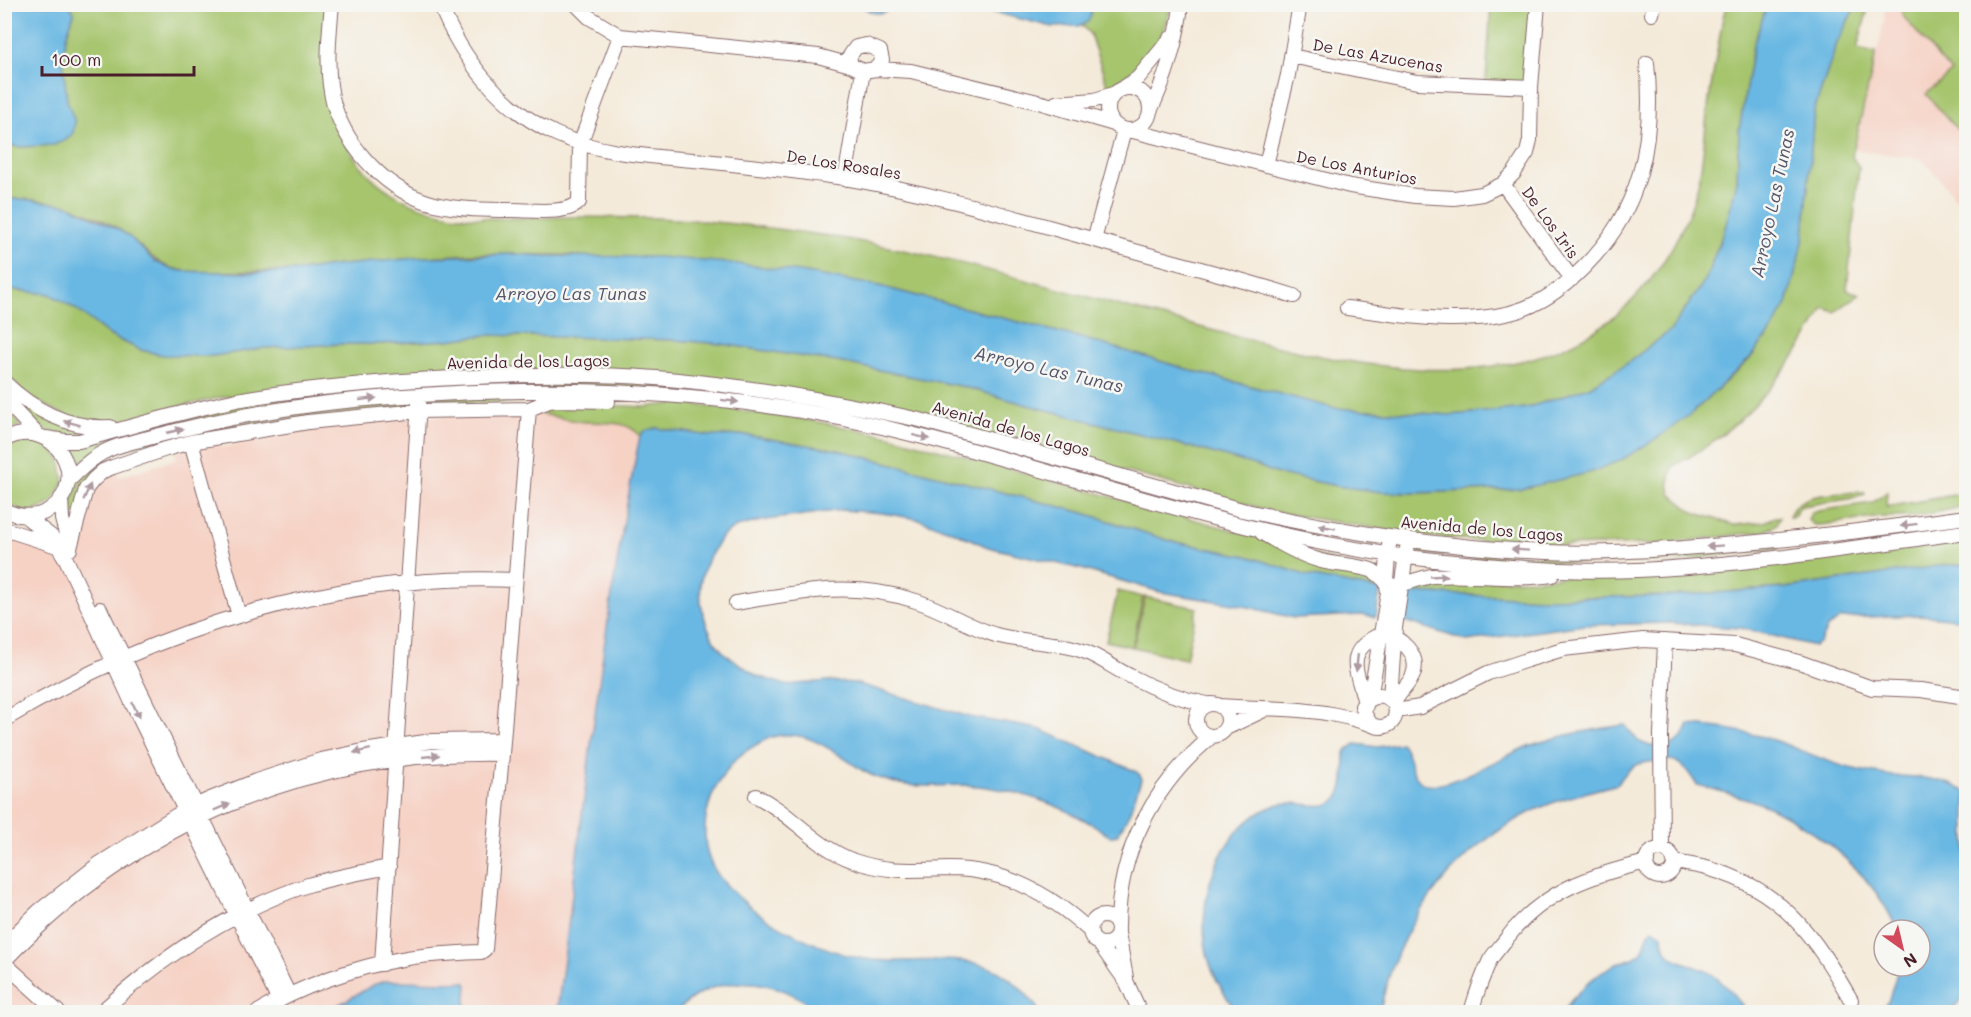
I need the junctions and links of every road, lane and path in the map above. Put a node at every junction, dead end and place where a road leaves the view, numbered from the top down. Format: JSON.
{"nodes":[{"id":1,"x":332,"y":4,"type":"edge"},
{"id":2,"x":440,"y":4,"type":"edge"},
{"id":3,"x":576,"y":4,"type":"edge"},
{"id":4,"x":1181,"y":4,"type":"edge"},
{"id":5,"x":1300,"y":4,"type":"edge"},
{"id":6,"x":1538,"y":4,"type":"edge"},
{"id":7,"x":1177,"y":29,"type":"junction"},
{"id":8,"x":620,"y":36,"type":"junction"},
{"id":9,"x":856,"y":46,"type":"junction"},
{"id":10,"x":880,"y":51,"type":"junction"},
{"id":11,"x":1291,"y":56,"type":"junction"},
{"id":12,"x":818,"y":57,"type":"junction"},
{"id":13,"x":1647,"y":63,"type":"dead end"},
{"id":14,"x":863,"y":68,"type":"junction"},
{"id":15,"x":911,"y":70,"type":"junction"},
{"id":16,"x":1531,"y":87,"type":"junction"},
{"id":17,"x":1118,"y":91,"type":"junction"},
{"id":18,"x":1042,"y":103,"type":"junction"},
{"id":19,"x":1149,"y":114,"type":"junction"},
{"id":20,"x":1122,"y":128,"type":"junction"},
{"id":21,"x":1163,"y":137,"type":"junction"},
{"id":22,"x":580,"y":144,"type":"junction"},
{"id":23,"x":1266,"y":165,"type":"junction"},
{"id":24,"x":845,"y":179,"type":"junction"},
{"id":25,"x":1503,"y":183,"type":"junction"},
{"id":26,"x":1094,"y":240,"type":"junction"},
{"id":27,"x":1572,"y":279,"type":"junction"},
{"id":28,"x":1294,"y":296,"type":"dead end"},
{"id":29,"x":1347,"y":308,"type":"dead end"},
{"id":30,"x":4,"y":382,"type":"edge"},
{"id":31,"x":4,"y":393,"type":"edge"},
{"id":32,"x":419,"y":395,"type":"junction"},
{"id":33,"x":700,"y":398,"type":"junction"},
{"id":34,"x":529,"y":409,"type":"junction"},
{"id":35,"x":419,"y":411,"type":"junction"},
{"id":36,"x":130,"y":426,"type":"junction"},
{"id":37,"x":42,"y":436,"type":"junction"},
{"id":38,"x":4,"y":440,"type":"edge"},
{"id":39,"x":191,"y":442,"type":"junction"},
{"id":40,"x":120,"y":445,"type":"junction"},
{"id":41,"x":166,"y":449,"type":"junction"},
{"id":42,"x":68,"y":481,"type":"junction"},
{"id":43,"x":61,"y":498,"type":"junction"},
{"id":44,"x":4,"y":510,"type":"edge"},
{"id":45,"x":25,"y":516,"type":"junction"},
{"id":46,"x":1966,"y":517,"type":"edge"},
{"id":47,"x":1250,"y":527,"type":"junction"},
{"id":48,"x":4,"y":529,"type":"edge"},
{"id":49,"x":1966,"y":532,"type":"edge"},
{"id":50,"x":1390,"y":537,"type":"junction"},
{"id":51,"x":1408,"y":540,"type":"junction"},
{"id":52,"x":67,"y":552,"type":"junction"},
{"id":53,"x":1388,"y":553,"type":"junction"},
{"id":54,"x":1406,"y":556,"type":"junction"},
{"id":55,"x":1582,"y":571,"type":"junction"},
{"id":56,"x":515,"y":580,"type":"junction"},
{"id":57,"x":407,"y":583,"type":"junction"},
{"id":58,"x":1394,"y":588,"type":"junction"},
{"id":59,"x":736,"y":603,"type":"dead end"},
{"id":60,"x":239,"y":616,"type":"junction"},
{"id":61,"x":1389,"y":631,"type":"junction"},
{"id":62,"x":1665,"y":641,"type":"junction"},
{"id":63,"x":119,"y":661,"type":"junction"},
{"id":64,"x":1966,"y":697,"type":"edge"},
{"id":65,"x":1186,"y":700,"type":"junction"},
{"id":66,"x":1368,"y":701,"type":"junction"},
{"id":67,"x":1394,"y":704,"type":"junction"},
{"id":68,"x":1213,"y":705,"type":"junction"},
{"id":69,"x":1265,"y":709,"type":"junction"},
{"id":70,"x":1331,"y":714,"type":"junction"},
{"id":71,"x":4,"y":720,"type":"edge"},
{"id":72,"x":1197,"y":723,"type":"junction"},
{"id":73,"x":1370,"y":723,"type":"junction"},
{"id":74,"x":1226,"y":728,"type":"junction"},
{"id":75,"x":1212,"y":736,"type":"junction"},
{"id":76,"x":504,"y":740,"type":"junction"},
{"id":77,"x":1196,"y":750,"type":"junction"},
{"id":78,"x":395,"y":752,"type":"junction"},
{"id":79,"x":502,"y":754,"type":"junction"},
{"id":80,"x":756,"y":796,"type":"dead end"},
{"id":81,"x":193,"y":814,"type":"junction"},
{"id":82,"x":1662,"y":849,"type":"junction"},
{"id":83,"x":1647,"y":862,"type":"junction"},
{"id":84,"x":1674,"y":862,"type":"junction"},
{"id":85,"x":389,"y":867,"type":"junction"},
{"id":86,"x":1118,"y":901,"type":"junction"},
{"id":87,"x":241,"y":913,"type":"junction"},
{"id":88,"x":1097,"y":928,"type":"junction"},
{"id":89,"x":1118,"y":930,"type":"junction"},
{"id":90,"x":4,"y":945,"type":"edge"},
{"id":91,"x":4,"y":962,"type":"edge"},
{"id":92,"x":382,"y":964,"type":"junction"},
{"id":93,"x":1127,"y":983,"type":"junction"},
{"id":94,"x":284,"y":998,"type":"junction"},
{"id":95,"x":1851,"y":1000,"type":"dead end"},
{"id":96,"x":58,"y":1012,"type":"edge"},
{"id":97,"x":101,"y":1012,"type":"edge"},
{"id":98,"x":258,"y":1012,"type":"edge"},
{"id":99,"x":1140,"y":1012,"type":"edge"},
{"id":100,"x":1471,"y":1012,"type":"edge"}],
"edges":[{"from":1,"to":22,"type":"street"},
{"from":2,"to":22,"type":"street","name":"De Los Rosales"},
{"from":3,"to":8,"type":"street"},
{"from":4,"to":7,"type":"street"},
{"from":5,"to":11,"type":"street"},
{"from":6,"to":16,"type":"street","name":"De Los Anturios"},
{"from":7,"to":17,"type":"street"},
{"from":7,"to":19,"type":"street"},
{"from":8,"to":12,"type":"street"},
{"from":8,"to":22,"type":"street"},
{"from":9,"to":10,"type":"street"},
{"from":9,"to":12,"type":"street"},
{"from":9,"to":14,"type":"street"},
{"from":10,"to":14,"type":"street"},
{"from":10,"to":15,"type":"street"},
{"from":11,"to":16,"type":"street","name":"De Las Azucenas"},
{"from":11,"to":23,"type":"street"},
{"from":12,"to":14,"type":"street"},
{"from":13,"to":27,"type":"street"},
{"from":14,"to":15,"type":"street"},
{"from":14,"to":24,"type":"street"},
{"from":15,"to":18,"type":"street"},
{"from":16,"to":25,"type":"street","name":"De Los Anturios"},
{"from":17,"to":18,"type":"street"},
{"from":17,"to":19,"type":"street"},
{"from":17,"to":20,"type":"street"},
{"from":18,"to":20,"type":"street","name":"De Los Anturios"},
{"from":19,"to":20,"type":"street"},
{"from":19,"to":21,"type":"street"},
{"from":20,"to":21,"type":"street","name":"De Los Anturios"},
{"from":20,"to":26,"type":"street"},
{"from":21,"to":23,"type":"street","name":"De Los Anturios"},
{"from":22,"to":24,"type":"street","name":"De Los Rosales"},
{"from":23,"to":25,"type":"street","name":"De Los Anturios"},
{"from":24,"to":26,"type":"street","name":"De Los Rosales"},
{"from":25,"to":27,"type":"street","name":"De Los Iris"},
{"from":26,"to":28,"type":"street","name":"De Los Rosales"},
{"from":27,"to":29,"type":"street"},
{"from":36,"to":30,"type":"street","one_way":true},
{"from":31,"to":37,"type":"street"},
{"from":32,"to":33,"type":"street","name":"Avenida de los Lagos"},
{"from":32,"to":35,"type":"street"},
{"from":40,"to":32,"type":"street","name":"Avenida de los Lagos","one_way":true},
{"from":33,"to":34,"type":"street"},
{"from":33,"to":47,"type":"street","name":"Avenida de los Lagos","one_way":true},
{"from":34,"to":35,"type":"street"},
{"from":34,"to":56,"type":"street"},
{"from":35,"to":39,"type":"street"},
{"from":35,"to":57,"type":"street"},
{"from":36,"to":37,"type":"street","name":"Avenida de los Lagos"},
{"from":50,"to":36,"type":"street","name":"Avenida de los Lagos","one_way":true},
{"from":37,"to":38,"type":"street","name":"Avenida de los Lagos"},
{"from":37,"to":42,"type":"street"},
{"from":39,"to":41,"type":"street"},
{"from":39,"to":60,"type":"street"},
{"from":40,"to":41,"type":"street"},
{"from":40,"to":42,"type":"street","name":"Avenida de los Lagos"},
{"from":52,"to":41,"type":"street","one_way":true},
{"from":42,"to":43,"type":"street"},
{"from":43,"to":45,"type":"street"},
{"from":43,"to":52,"type":"street"},
{"from":44,"to":45,"type":"street"},
{"from":45,"to":52,"type":"street"},
{"from":46,"to":51,"type":"street","name":"Avenida de los Lagos","one_way":true},
{"from":47,"to":53,"type":"street","name":"Avenida de los Lagos"},
{"from":47,"to":58,"type":"street"},
{"from":48,"to":52,"type":"street"},
{"from":49,"to":55,"type":"street","name":"Avenida de los Lagos"},
{"from":50,"to":51,"type":"street","name":"Avenida de los Lagos"},
{"from":50,"to":53,"type":"street"},
{"from":51,"to":54,"type":"street"},
{"from":52,"to":63,"type":"street"},
{"from":53,"to":54,"type":"street","name":"Avenida de los Lagos"},
{"from":53,"to":58,"type":"street"},
{"from":54,"to":55,"type":"street","name":"Avenida de los Lagos"},
{"from":54,"to":58,"type":"street"},
{"from":58,"to":55,"type":"street","one_way":true},
{"from":56,"to":57,"type":"street"},
{"from":56,"to":76,"type":"street"},
{"from":57,"to":60,"type":"street"},
{"from":57,"to":78,"type":"street"},
{"from":58,"to":61,"type":"street"},
{"from":59,"to":65,"type":"street"},
{"from":60,"to":63,"type":"street"},
{"from":61,"to":66,"type":"street"},
{"from":61,"to":66,"type":"street","one_way":true},
{"from":61,"to":67,"type":"street"},
{"from":61,"to":67,"type":"street"},
{"from":62,"to":64,"type":"street"},
{"from":62,"to":67,"type":"street"},
{"from":62,"to":82,"type":"street"},
{"from":63,"to":71,"type":"street"},
{"from":63,"to":81,"type":"street"},
{"from":65,"to":68,"type":"street"},
{"from":65,"to":72,"type":"street"},
{"from":66,"to":67,"type":"street"},
{"from":66,"to":70,"type":"street"},
{"from":66,"to":73,"type":"street"},
{"from":67,"to":73,"type":"street"},
{"from":68,"to":69,"type":"street"},
{"from":68,"to":72,"type":"street"},
{"from":68,"to":74,"type":"street"},
{"from":69,"to":70,"type":"street"},
{"from":69,"to":74,"type":"street"},
{"from":70,"to":73,"type":"street"},
{"from":72,"to":75,"type":"street"},
{"from":72,"to":77,"type":"street"},
{"from":74,"to":75,"type":"street"},
{"from":75,"to":77,"type":"street"},
{"from":76,"to":78,"type":"street"},
{"from":76,"to":79,"type":"street"},
{"from":77,"to":86,"type":"street"},
{"from":78,"to":79,"type":"street","one_way":true},
{"from":78,"to":81,"type":"street"},
{"from":78,"to":85,"type":"street"},
{"from":79,"to":92,"type":"street"},
{"from":80,"to":88,"type":"street"},
{"from":81,"to":87,"type":"street"},
{"from":81,"to":90,"type":"street"},
{"from":81,"to":91,"type":"street"},
{"from":82,"to":83,"type":"street"},
{"from":82,"to":84,"type":"street"},
{"from":83,"to":84,"type":"street"},
{"from":83,"to":100,"type":"street"},
{"from":84,"to":95,"type":"street"},
{"from":85,"to":87,"type":"street"},
{"from":85,"to":92,"type":"street"},
{"from":86,"to":88,"type":"street"},
{"from":86,"to":89,"type":"street"},
{"from":87,"to":94,"type":"street"},
{"from":87,"to":97,"type":"street"},
{"from":88,"to":89,"type":"street"},
{"from":88,"to":89,"type":"street"},
{"from":88,"to":93,"type":"street"},
{"from":89,"to":93,"type":"street"},
{"from":91,"to":96,"type":"street"},
{"from":92,"to":94,"type":"street"},
{"from":93,"to":99,"type":"street"},
{"from":94,"to":98,"type":"street"}]}
